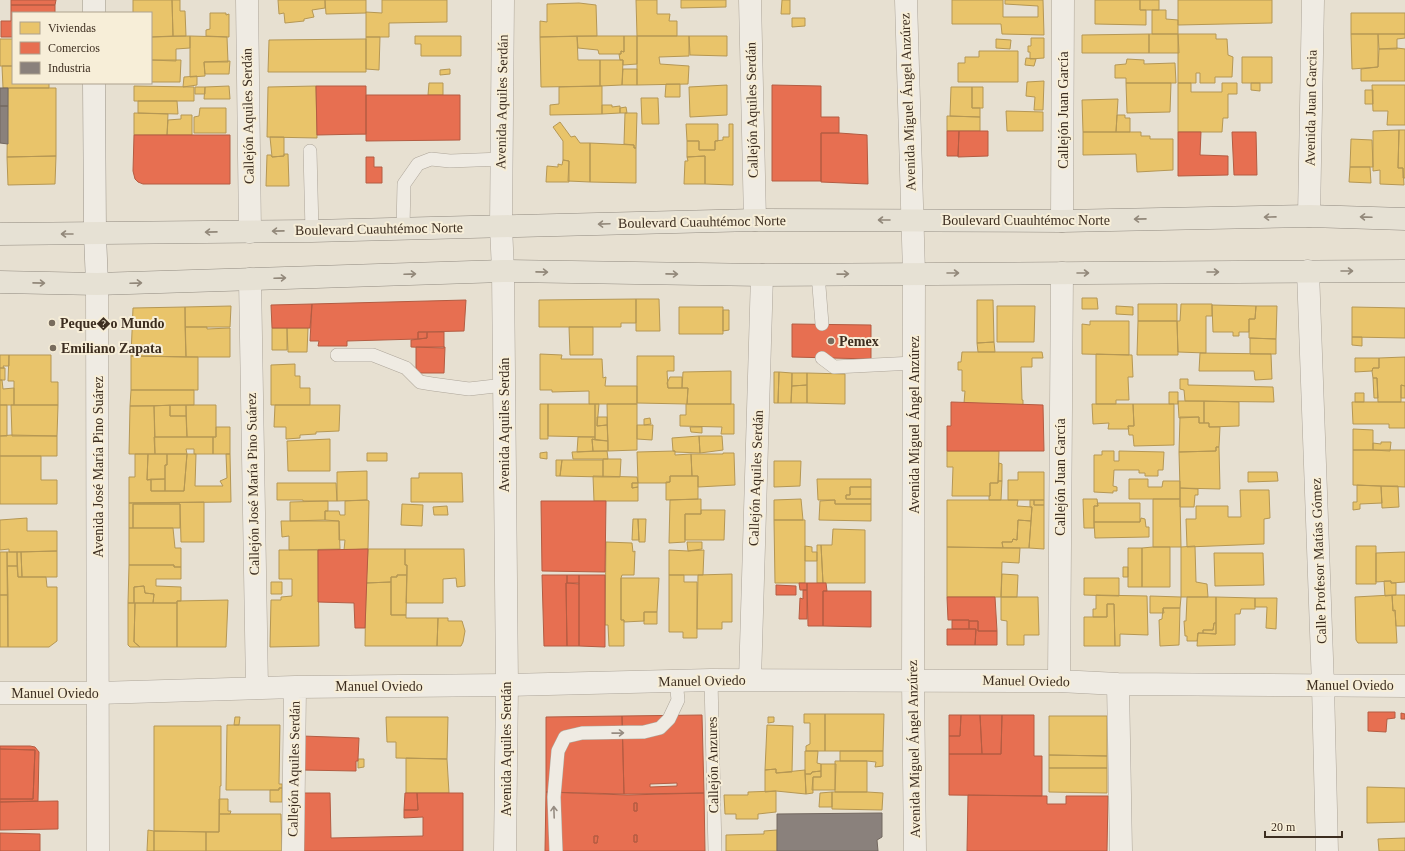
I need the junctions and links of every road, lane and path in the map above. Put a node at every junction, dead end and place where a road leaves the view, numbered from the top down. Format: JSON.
{"nodes":[{"id":1,"x":94,"y":0,"type":"edge"},
{"id":2,"x":247,"y":0,"type":"edge"},
{"id":3,"x":503,"y":0,"type":"edge"},
{"id":4,"x":750,"y":0,"type":"edge"},
{"id":5,"x":906,"y":0,"type":"edge"},
{"id":6,"x":1063,"y":0,"type":"edge"},
{"id":7,"x":1312,"y":0,"type":"edge"},
{"id":8,"x":94,"y":12,"type":"edge"},
{"id":9,"x":94,"y":84,"type":"edge"},
{"id":10,"x":310,"y":151,"type":"dead end"},
{"id":11,"x":502,"y":160,"type":"junction"},
{"id":12,"x":1309,"y":216,"type":"junction"},
{"id":13,"x":1405,"y":219,"type":"edge"},
{"id":14,"x":754,"y":220,"type":"junction"},
{"id":15,"x":912,"y":220,"type":"junction"},
{"id":16,"x":1062,"y":221,"type":"junction"},
{"id":17,"x":501,"y":226,"type":"junction"},
{"id":18,"x":403,"y":228,"type":"junction"},
{"id":19,"x":312,"y":231,"type":"junction"},
{"id":20,"x":250,"y":232,"type":"junction"},
{"id":21,"x":0,"y":234,"type":"edge"},
{"id":22,"x":95,"y":234,"type":"junction"},
{"id":23,"x":503,"y":271,"type":"junction"},
{"id":24,"x":1308,"y":271,"type":"junction"},
{"id":25,"x":1405,"y":271,"type":"edge"},
{"id":26,"x":914,"y":273,"type":"junction"},
{"id":27,"x":1062,"y":273,"type":"junction"},
{"id":28,"x":818,"y":274,"type":"junction"},
{"id":29,"x":762,"y":275,"type":"junction"},
{"id":30,"x":250,"y":279,"type":"junction"},
{"id":31,"x":0,"y":282,"type":"edge"},
{"id":32,"x":97,"y":284,"type":"junction"},
{"id":33,"x":822,"y":324,"type":"dead end"},
{"id":34,"x":337,"y":355,"type":"dead end"},
{"id":35,"x":822,"y":358,"type":"dead end"},
{"id":36,"x":914,"y":363,"type":"junction"},
{"id":37,"x":504,"y":386,"type":"junction"},
{"id":38,"x":711,"y":680,"type":"junction"},
{"id":39,"x":750,"y":680,"type":"junction"},
{"id":40,"x":913,"y":680,"type":"junction"},
{"id":41,"x":676,"y":681,"type":"junction"},
{"id":42,"x":1059,"y":681,"type":"junction"},
{"id":43,"x":1118,"y":684,"type":"junction"},
{"id":44,"x":507,"y":685,"type":"junction"},
{"id":45,"x":1323,"y":686,"type":"junction"},
{"id":46,"x":1405,"y":686,"type":"edge"},
{"id":47,"x":295,"y":687,"type":"junction"},
{"id":48,"x":257,"y":688,"type":"junction"},
{"id":49,"x":0,"y":693,"type":"edge"},
{"id":50,"x":98,"y":694,"type":"junction"},
{"id":51,"x":98,"y":851,"type":"edge"},
{"id":52,"x":293,"y":851,"type":"edge"},
{"id":53,"x":506,"y":851,"type":"edge"},
{"id":54,"x":556,"y":851,"type":"edge"},
{"id":55,"x":715,"y":851,"type":"edge"},
{"id":56,"x":915,"y":851,"type":"edge"},
{"id":57,"x":1121,"y":851,"type":"edge"},
{"id":58,"x":1326,"y":851,"type":"edge"}],
"edges":[{"from":1,"to":8,"type":"street"},
{"from":2,"to":20,"type":"street","name":"Callejón Aquiles Serdán"},
{"from":3,"to":11,"type":"street","name":"Avenida Aquiles Serdán"},
{"from":4,"to":14,"type":"street","name":"Callejón Aquiles Serdán"},
{"from":5,"to":15,"type":"street","name":"Avenida Miguel Ángel Anzúrez"},
{"from":6,"to":16,"type":"street","name":"Callejón Juan García"},
{"from":7,"to":12,"type":"street","name":"Avenida Juan Garcia"},
{"from":9,"to":22,"type":"street","name":"Avenida José María Pino Suárez"},
{"from":10,"to":19,"type":"lane"},
{"from":11,"to":17,"type":"street","name":"Avenida Aquiles Serdán"},
{"from":11,"to":18,"type":"lane"},
{"from":13,"to":12,"type":"main road","name":"Boulevard Cuauhtémoc Norte","one_way":true},
{"from":12,"to":16,"type":"main road","name":"Boulevard Cuauhtémoc Norte","one_way":true},
{"from":15,"to":14,"type":"main road","name":"Boulevard Cuauhtémoc Norte","one_way":true},
{"from":14,"to":17,"type":"main road","name":"Boulevard Cuauhtémoc Norte","one_way":true},
{"from":15,"to":16,"type":"main road","name":"Boulevard Cuauhtémoc Norte"},
{"from":15,"to":26,"type":"street","name":"Avenida Miguel Ángel Anzúrez"},
{"from":17,"to":18,"type":"main road","name":"Boulevard Cuauhtémoc Norte"},
{"from":17,"to":23,"type":"street","name":"Avenida Aquiles Serdán"},
{"from":18,"to":19,"type":"main road","name":"Boulevard Cuauhtémoc Norte"},
{"from":19,"to":20,"type":"main road","name":"Boulevard Cuauhtémoc Norte","one_way":true},
{"from":20,"to":22,"type":"main road","name":"Boulevard Cuauhtémoc Norte","one_way":true},
{"from":22,"to":21,"type":"main road","name":"Boulevard Cuauhtémoc Norte","one_way":true},
{"from":22,"to":32,"type":"street","name":"Avenida José María Pino Suárez"},
{"from":23,"to":29,"type":"main road","one_way":true},
{"from":30,"to":23,"type":"main road","one_way":true},
{"from":23,"to":37,"type":"street","name":"Avenida Aquiles Serdán"},
{"from":24,"to":25,"type":"main road","one_way":true},
{"from":27,"to":24,"type":"main road","one_way":true},
{"from":24,"to":45,"type":"street","name":"Calle Profesor Matías Gómez"},
{"from":26,"to":27,"type":"main road","one_way":true},
{"from":28,"to":26,"type":"main road","one_way":true},
{"from":26,"to":36,"type":"street","name":"Avenida Miguel Ángel Anzúrez"},
{"from":27,"to":42,"type":"street","name":"Callejón Juan García"},
{"from":28,"to":29,"type":"main road"},
{"from":28,"to":33,"type":"lane"},
{"from":29,"to":39,"type":"street","name":"Callejón Aquiles Serdán"},
{"from":32,"to":30,"type":"main road","one_way":true},
{"from":30,"to":48,"type":"street","name":"Callejón José María Pino Suárez"},
{"from":31,"to":32,"type":"main road","one_way":true},
{"from":32,"to":50,"type":"street","name":"Avenida José María Pino Suárez"},
{"from":34,"to":37,"type":"lane"},
{"from":35,"to":36,"type":"lane"},
{"from":36,"to":40,"type":"street","name":"Avenida Miguel Ángel Anzúrez"},
{"from":37,"to":44,"type":"street","name":"Avenida Aquiles Serdán"},
{"from":38,"to":39,"type":"street","name":"Manuel Oviedo"},
{"from":38,"to":41,"type":"street","name":"Manuel Oviedo"},
{"from":38,"to":55,"type":"lane","name":"Callejón Anzures"},
{"from":39,"to":40,"type":"street","name":"Manuel Oviedo"},
{"from":40,"to":42,"type":"street","name":"Manuel Oviedo"},
{"from":40,"to":56,"type":"street","name":"Avenida Miguel Ángel Anzúrez"},
{"from":41,"to":44,"type":"street","name":"Manuel Oviedo"},
{"from":54,"to":41,"type":"lane","one_way":true},
{"from":42,"to":43,"type":"street","name":"Manuel Oviedo"},
{"from":43,"to":45,"type":"street","name":"Manuel Oviedo"},
{"from":43,"to":57,"type":"street"},
{"from":44,"to":47,"type":"street","name":"Manuel Oviedo"},
{"from":44,"to":53,"type":"street","name":"Avenida Aquiles Serdán"},
{"from":45,"to":46,"type":"street","name":"Manuel Oviedo"},
{"from":45,"to":58,"type":"street","name":"Calle Profesor Matías Gómez"},
{"from":47,"to":48,"type":"street","name":"Manuel Oviedo"},
{"from":47,"to":52,"type":"street","name":"Callejón Aquiles Serdán"},
{"from":48,"to":50,"type":"street","name":"Manuel Oviedo"},
{"from":49,"to":50,"type":"street","name":"Manuel Oviedo"},
{"from":50,"to":51,"type":"street","name":"Avenida José María Pino Suárez"}]}
